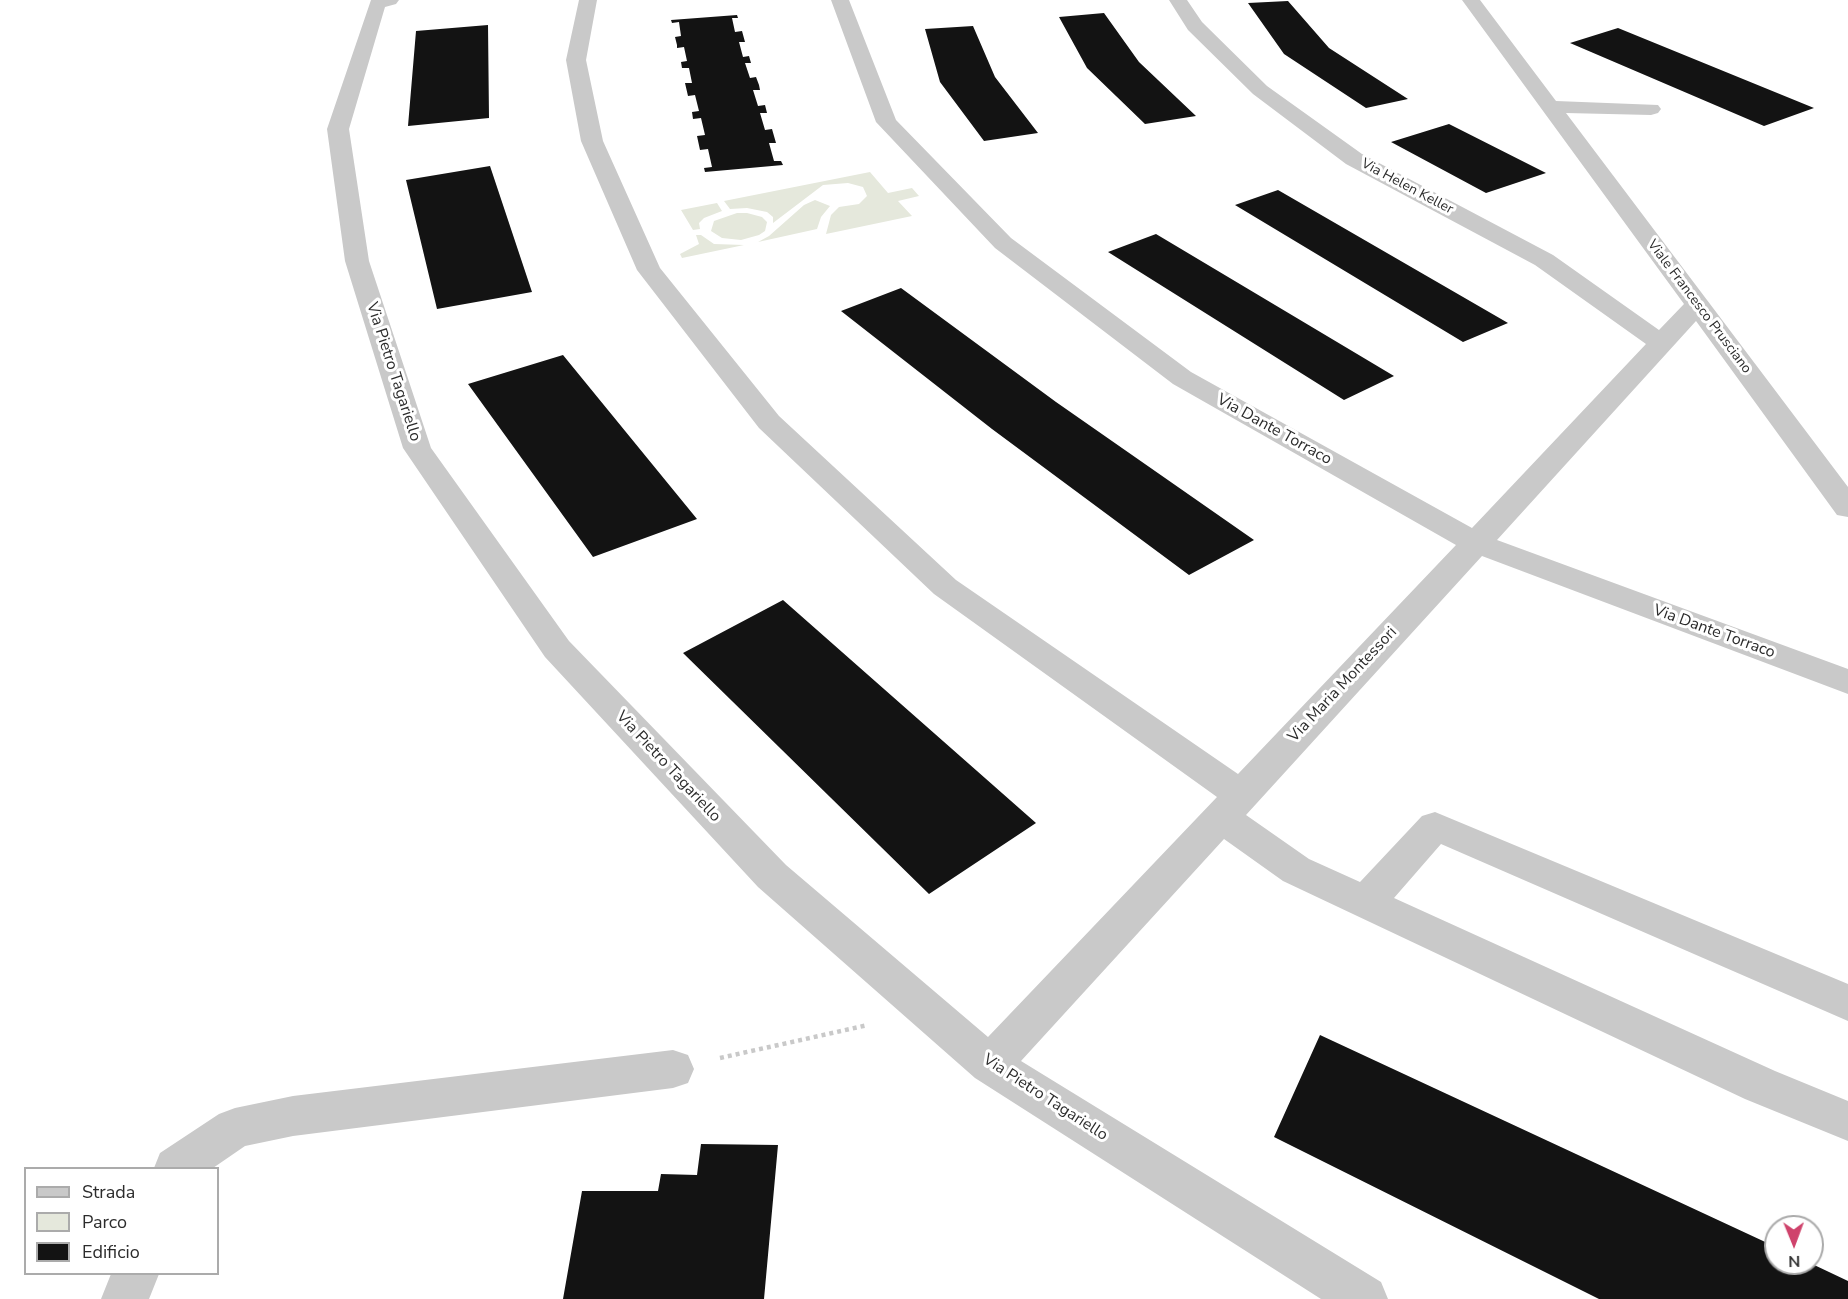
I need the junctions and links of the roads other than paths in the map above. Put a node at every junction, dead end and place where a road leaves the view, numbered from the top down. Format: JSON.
{"nodes":[{"id":1,"x":390,"y":0,"type":"edge"},
{"id":2,"x":588,"y":0,"type":"edge"},
{"id":3,"x":840,"y":0,"type":"edge"},
{"id":4,"x":1178,"y":0,"type":"edge"},
{"id":5,"x":1471,"y":0,"type":"edge"},
{"id":6,"x":1550,"y":107,"type":"junction"},
{"id":7,"x":1651,"y":109,"type":"dead end"},
{"id":8,"x":1697,"y":305,"type":"junction"},
{"id":9,"x":1661,"y":343,"type":"junction"},
{"id":10,"x":1844,"y":498,"type":"edge"},
{"id":11,"x":1476,"y":543,"type":"junction"},
{"id":12,"x":1848,"y":682,"type":"edge"},
{"id":13,"x":1231,"y":806,"type":"junction"},
{"id":14,"x":1366,"y":902,"type":"junction"},
{"id":15,"x":1848,"y":1003,"type":"edge"},
{"id":16,"x":990,"y":1065,"type":"junction"},
{"id":17,"x":673,"y":1069,"type":"road end"},
{"id":18,"x":1848,"y":1121,"type":"edge"},
{"id":19,"x":177,"y":1167,"type":"edge"},
{"id":20,"x":135,"y":1275,"type":"edge"},
{"id":21,"x":125,"y":1299,"type":"edge"},
{"id":22,"x":1364,"y":1299,"type":"edge"}],
"edges":[{"from":1,"to":16,"type":"street","name":"Via Pietro Tagariello"},
{"from":2,"to":13,"type":"street"},
{"from":3,"to":11,"type":"street","name":"Via Dante Torraco"},
{"from":4,"to":9,"type":"street","name":"Via Helen Keller"},
{"from":5,"to":6,"type":"street","name":"Viale Francesco Prusciano"},
{"from":6,"to":7,"type":"street"},
{"from":6,"to":8,"type":"street","name":"Viale Francesco Prusciano"},
{"from":8,"to":9,"type":"street","name":"Via Maria Montessori"},
{"from":8,"to":10,"type":"street","name":"Viale Francesco Prusciano"},
{"from":9,"to":11,"type":"street","name":"Via Maria Montessori"},
{"from":11,"to":12,"type":"street","name":"Via Dante Torraco"},
{"from":11,"to":13,"type":"street","name":"Via Maria Montessori"},
{"from":13,"to":14,"type":"street"},
{"from":13,"to":16,"type":"street","name":"Via Maria Montessori"},
{"from":14,"to":15,"type":"street"},
{"from":14,"to":18,"type":"street"},
{"from":16,"to":22,"type":"street","name":"Via Pietro Tagariello"},
{"from":17,"to":19,"type":"street"},
{"from":20,"to":21,"type":"street"}]}
